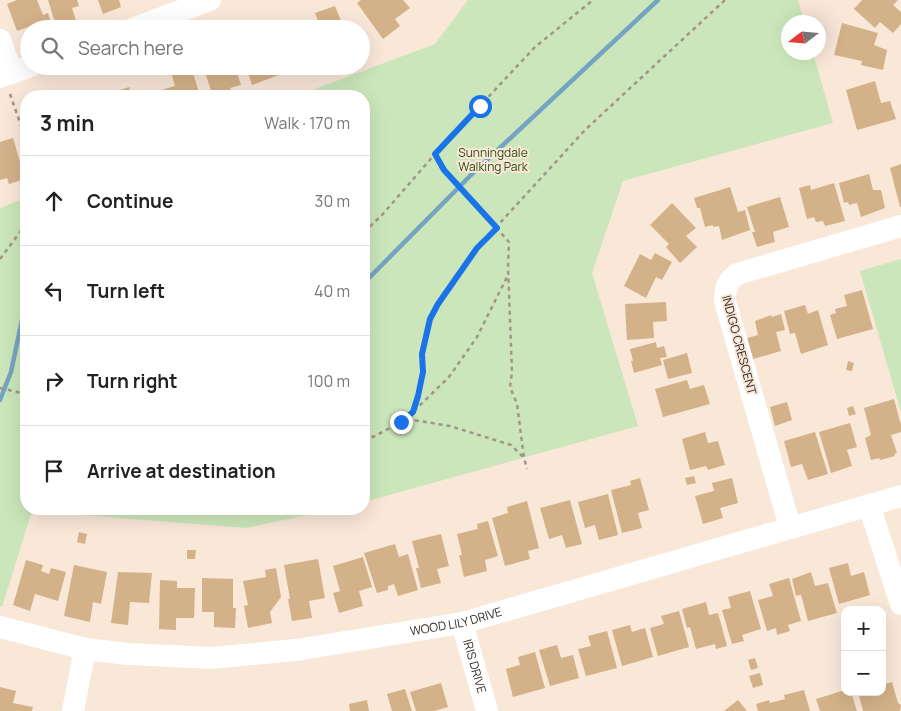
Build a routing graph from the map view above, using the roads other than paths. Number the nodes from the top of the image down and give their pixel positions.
1 (210, 0) edge
2 (156, 20) edge
3 (0, 40) edge
4 (14, 72) edge
5 (901, 226) edge
6 (901, 496) edge
7 (868, 505) junction
8 (790, 527) junction
9 (901, 604) edge
10 (462, 623) junction
11 (0, 628) edge
12 (85, 650) junction
13 (73, 711) edge
14 (487, 711) edge

1 - 2 street
3 - 4 street
5 - 8 street, INDIGO CRESCENT
6 - 7 street, WOOD LILY DRIVE
7 - 8 street, WOOD LILY DRIVE
7 - 9 street
8 - 10 street, WOOD LILY DRIVE
10 - 12 street, WOOD LILY DRIVE
10 - 14 street, IRIS DRIVE
11 - 12 street, WOOD LILY DRIVE
12 - 13 street

